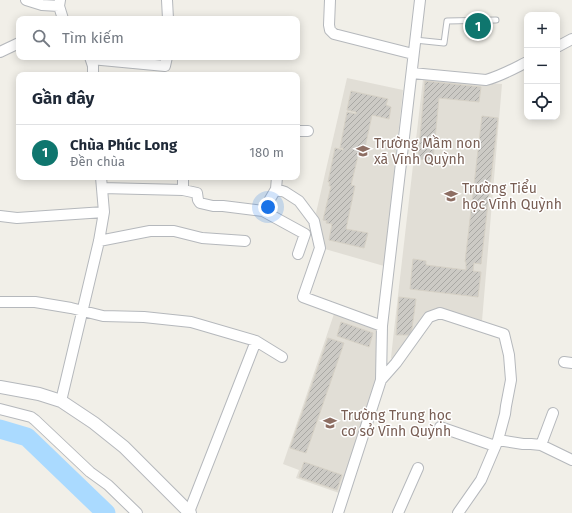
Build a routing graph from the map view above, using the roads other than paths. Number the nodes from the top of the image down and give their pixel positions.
1 (26, 0) edge
2 (167, 0) edge
3 (330, 0) edge
4 (420, 0) edge
5 (60, 3) edge
6 (63, 16) edge
7 (168, 16) edge
8 (496, 20) dead end
9 (572, 39) edge
10 (415, 40) junction
11 (16, 44) edge
12 (560, 45) edge
13 (0, 52) edge
14 (413, 54) junction
15 (91, 60) edge
16 (110, 60) edge
17 (166, 60) edge
18 (524, 64) edge
19 (93, 72) edge
20 (412, 73) junction
21 (300, 131) edge
22 (308, 131) dead end
23 (101, 180) edge
24 (183, 180) edge
25 (277, 180) edge
26 (102, 188) junction
27 (276, 189) junction
28 (183, 190) junction
29 (263, 211) junction
30 (104, 212) junction
31 (0, 216) edge
32 (99, 241) junction
33 (245, 241) dead end
34 (298, 254) dead end
35 (0, 302) edge
36 (83, 312) junction
37 (382, 326) junction
38 (256, 341) junction
39 (282, 357) dead end
40 (381, 380) junction
41 (0, 387) edge
42 (61, 401) junction
43 (0, 409) edge
44 (553, 413) dead end
45 (440, 427) dead end
46 (497, 443) junction
47 (541, 445) junction
48 (572, 460) edge
49 (418, 468) dead end
50 (137, 513) edge
51 (190, 513) edge
52 (338, 513) edge
53 (398, 513) edge
54 (458, 513) edge

1 - 5 street
2 - 7 street
3 - 14 street
4 - 10 street
5 - 6 street
8 - 10 lane
9 - 12 street
10 - 14 street
11 - 13 street
14 - 20 street
15 - 19 street
16 - 17 street
18 - 20 street
20 - 37 street
21 - 22 street
23 - 26 street
24 - 28 street
25 - 27 street
26 - 28 street
26 - 30 street
27 - 29 street
27 - 37 street
28 - 29 street
29 - 34 street
30 - 31 street
30 - 32 street
32 - 33 street
32 - 36 street
35 - 36 street
36 - 38 street
36 - 42 street
37 - 40 street
38 - 39 street
38 - 51 street
40 - 46 street
40 - 52 street
41 - 42 street
42 - 51 street
43 - 50 street
44 - 47 street
45 - 46 street
46 - 47 street
46 - 54 street
47 - 48 street
49 - 53 street

